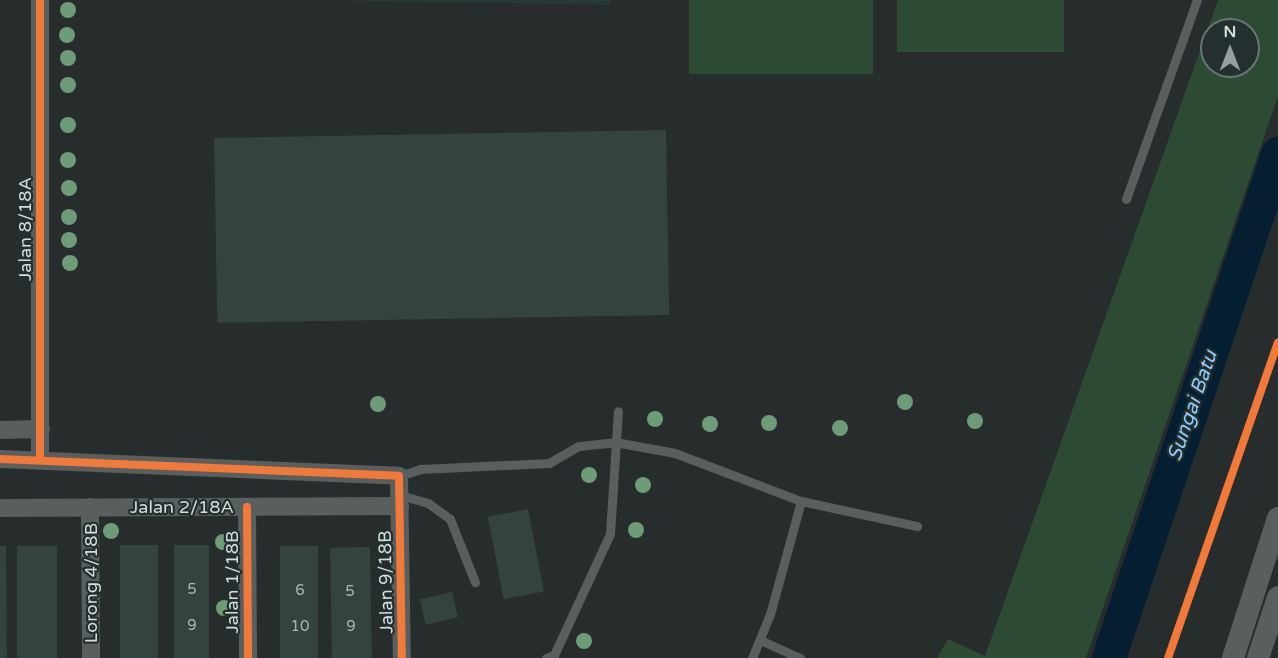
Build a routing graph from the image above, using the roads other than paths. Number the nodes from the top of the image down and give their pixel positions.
1 (40, 0) edge
2 (1197, 0) edge
3 (1126, 199) dead end
4 (618, 411) dead end
5 (40, 429) junction
6 (0, 430) edge
7 (615, 442) junction
8 (40, 458) junction
9 (0, 459) edge
10 (399, 476) junction
11 (400, 501) junction
12 (801, 501) junction
13 (0, 507) edge
14 (90, 507) junction
15 (247, 507) junction
16 (1278, 518) edge
17 (917, 526) dead end
18 (475, 582) dead end
19 (1278, 597) edge
20 (760, 640) junction
21 (91, 658) edge
22 (248, 658) edge
23 (402, 658) edge
24 (546, 658) edge
25 (752, 658) edge
26 (800, 658) edge
27 (1233, 658) edge
28 (1258, 658) edge

1 - 5 street, Jalan 8/18A
2 - 3 lane
4 - 7 lane
5 - 6 street
5 - 8 street, Jalan 8/18A
7 - 10 lane
7 - 12 lane
7 - 24 lane
8 - 9 street
8 - 10 street
10 - 11 street, Jalan 9/18B
11 - 15 street, Jalan 2/18A
11 - 18 lane
11 - 23 street, Jalan 9/18B
12 - 17 lane
12 - 20 lane
13 - 14 street, Jalan 2/18A
14 - 15 street, Jalan 2/18A
14 - 21 street, Lorong 4/18B
15 - 22 street, Jalan 1/18B
16 - 27 street
19 - 28 street
20 - 25 lane
20 - 26 lane

